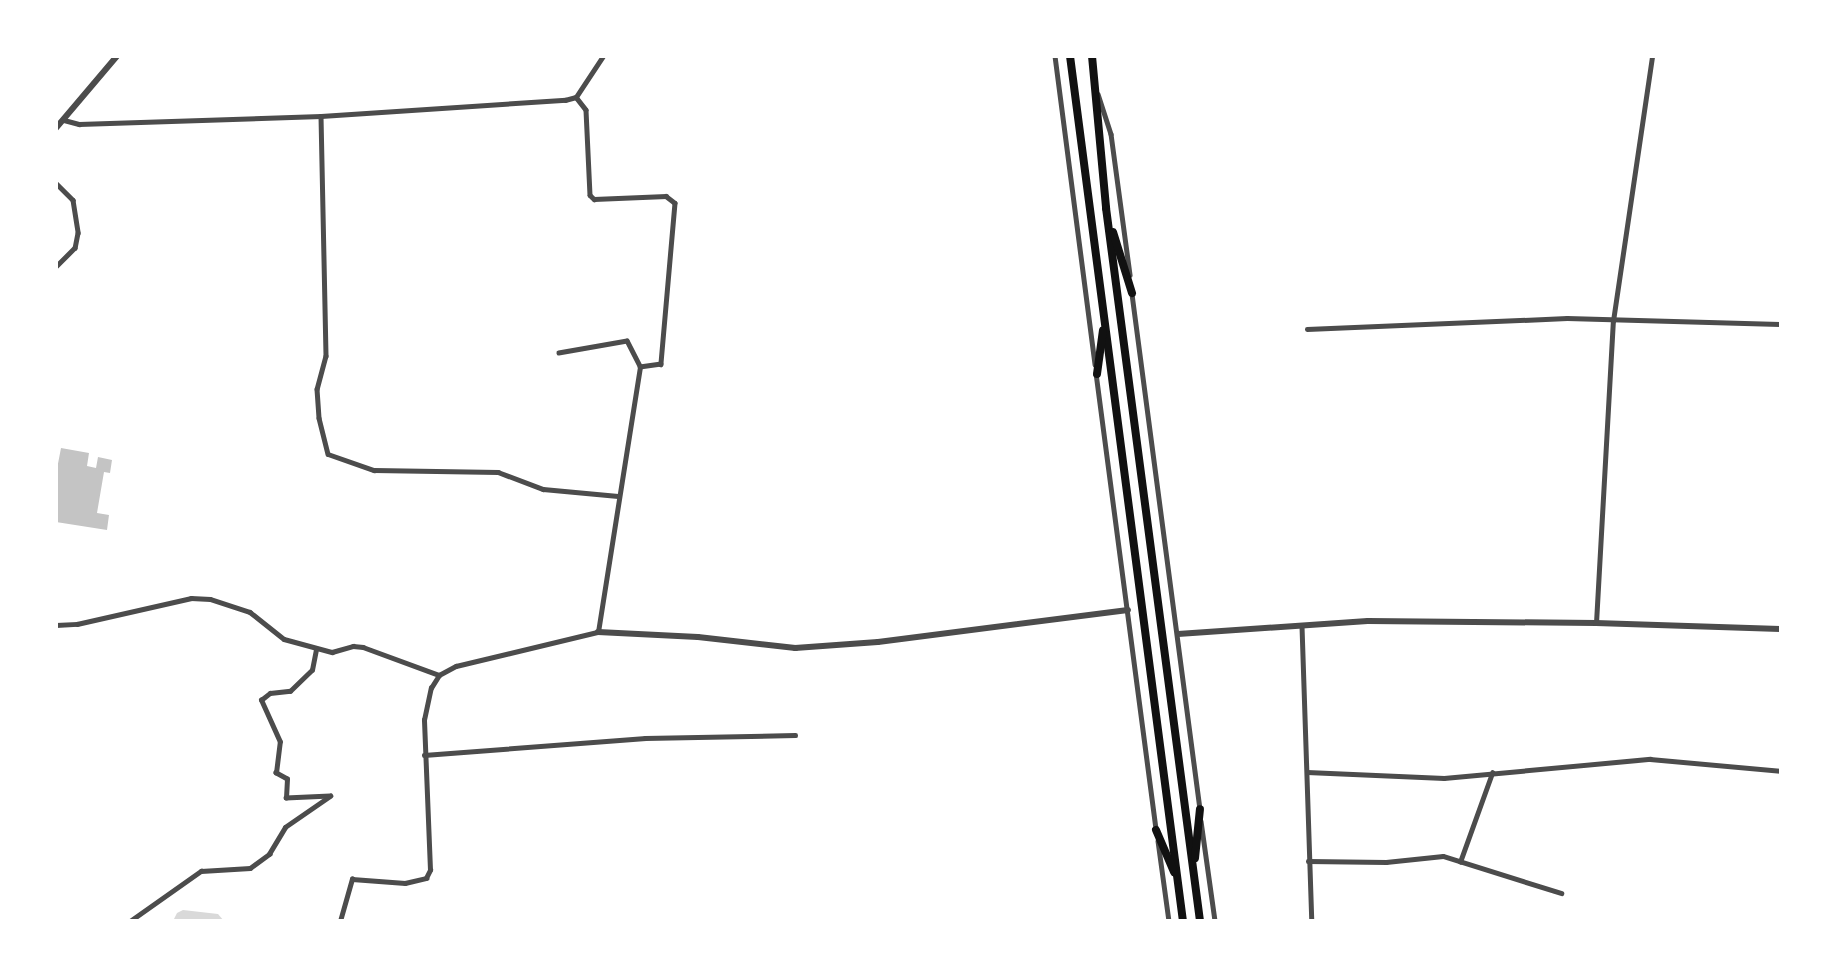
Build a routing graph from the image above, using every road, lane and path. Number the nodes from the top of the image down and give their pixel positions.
1 (117, 56) edge
2 (603, 56) edge
3 (1055, 56) edge
4 (1070, 56) edge
5 (1092, 56) edge
6 (1652, 56) edge
7 (1096, 85) junction
8 (576, 97) junction
9 (321, 116) junction
10 (64, 120) junction
11 (56, 128) edge
12 (56, 183) edge
13 (1106, 208) junction
14 (56, 267) edge
15 (1132, 293) junction
16 (1104, 320) junction
17 (1613, 321) junction
18 (1781, 324) edge
19 (1307, 329) dead end
20 (559, 353) dead end
21 (640, 367) junction
22 (1097, 374) junction
23 (618, 496) junction
24 (1128, 610) junction
25 (1596, 623) junction
26 (56, 625) edge
27 (1302, 626) junction
28 (1781, 629) edge
29 (598, 632) junction
30 (1178, 634) junction
31 (316, 649) junction
32 (439, 675) junction
33 (795, 735) dead end
34 (424, 755) junction
35 (1781, 771) edge
36 (1307, 772) junction
37 (1492, 773) junction
38 (1200, 809) junction
39 (1156, 830) junction
40 (1308, 861) junction
41 (1461, 862) junction
42 (1194, 875) junction
43 (1178, 882) junction
44 (1560, 893) dead end
45 (130, 921) edge
46 (340, 921) edge
47 (1168, 921) edge
48 (1183, 921) edge
49 (1200, 921) edge
50 (1214, 921) edge
51 (1311, 921) edge

1 - 10 street
2 - 8 street
3 - 22 street
4 - 16 main road
5 - 7 main road
6 - 17 street
7 - 13 main road
7 - 15 street
8 - 9 street
8 - 21 street
9 - 10 street
9 - 23 street
10 - 11 street
12 - 14 street
13 - 15 main road
13 - 42 main road
15 - 30 street
16 - 22 main road
16 - 43 main road
17 - 18 street
17 - 19 street
17 - 25 street
20 - 21 street
21 - 23 street
22 - 24 street
23 - 29 street
24 - 29 street
24 - 39 street
25 - 27 street
25 - 28 street
26 - 31 street
27 - 30 street
27 - 36 street
29 - 32 street
30 - 38 street
31 - 32 street
31 - 45 street
32 - 34 street
33 - 34 street
34 - 46 street
35 - 37 street
36 - 37 street
36 - 40 street
37 - 41 street
38 - 42 main road
38 - 50 street
39 - 43 main road
39 - 47 street
40 - 41 street
40 - 51 street
41 - 44 street
42 - 49 main road
43 - 48 main road

